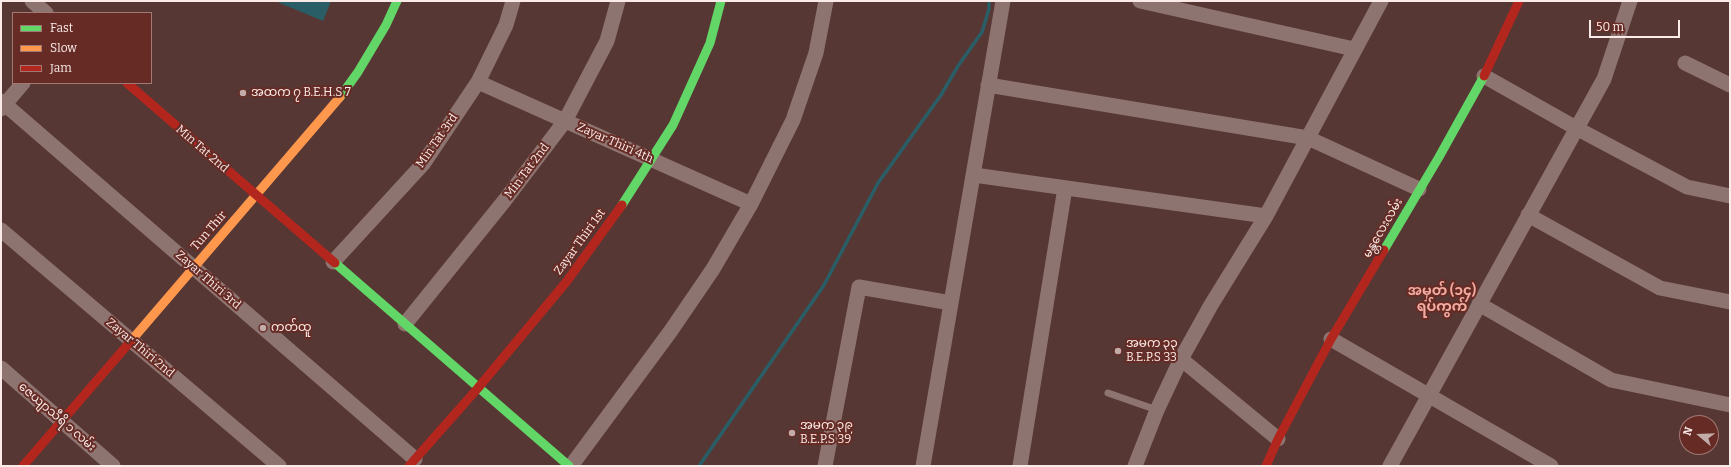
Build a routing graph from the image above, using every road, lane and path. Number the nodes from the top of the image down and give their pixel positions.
1 (32, 1) edge
2 (397, 1) edge
3 (514, 1) edge
4 (618, 1) edge
5 (721, 1) edge
6 (826, 1) edge
7 (1003, 1) edge
8 (1140, 1) edge
9 (1381, 1) edge
10 (1519, 1) edge
11 (1630, 1) edge
12 (1206, 8) edge
13 (45, 12) edge
14 (1354, 49) junction
15 (1685, 63) dead end
16 (1484, 76) junction
17 (478, 82) junction
18 (22, 84) edge
19 (128, 84) edge
20 (988, 85) junction
21 (1730, 85) edge
22 (2, 105) edge
23 (566, 121) junction
24 (1576, 128) junction
25 (1308, 138) junction
26 (651, 159) junction
27 (974, 175) junction
28 (1065, 188) junction
29 (1419, 189) junction
30 (256, 195) junction
31 (1730, 196) edge
32 (751, 204) junction
33 (1528, 215) junction
34 (1266, 216) junction
35 (1, 230) edge
36 (333, 262) junction
37 (193, 268) junction
38 (1730, 302) edge
39 (951, 303) junction
40 (1479, 304) junction
41 (405, 324) junction
42 (1331, 339) junction
43 (130, 340) junction
44 (1181, 359) junction
45 (1, 368) edge
46 (478, 388) junction
47 (1108, 393) dead end
48 (1429, 394) junction
49 (1730, 405) edge
50 (1157, 410) junction
51 (61, 421) junction
52 (1278, 439) junction
53 (412, 462) edge
54 (23, 466) edge
55 (113, 466) edge
56 (279, 466) edge
57 (570, 466) edge
58 (825, 466) edge
59 (923, 466) edge
60 (1020, 466) edge
61 (1135, 466) edge
62 (1266, 466) edge
63 (1390, 466) edge
64 (1551, 466) edge

1 - 13 street
2 - 30 street, Tun Thir
3 - 17 street, Min Tat 3rd
4 - 23 street, Min Tat 2nd
5 - 26 street, Zayar Thiri 1st
6 - 32 street
7 - 20 street
8 - 12 street
9 - 14 street
10 - 16 street, မန္တလေးလမ်း
11 - 24 street
12 - 14 street
14 - 25 street
15 - 21 street
16 - 24 street
16 - 29 street, မန္တလေးလမ်း
17 - 23 street, Zayar Thiri 4th
17 - 36 street, Min Tat 3rd
18 - 22 street
19 - 30 street, Min Tat 2nd
20 - 25 street
20 - 27 street
22 - 37 street, Zayar Thiri 3rd
23 - 26 street, Zayar Thiri 4th
23 - 41 street, Min Tat 2nd
24 - 31 street
24 - 33 street
25 - 29 street
25 - 34 street
26 - 32 street, Zayar Thiri 4th
26 - 46 street, Zayar Thiri 1st
27 - 28 street
27 - 39 street
28 - 34 street
28 - 60 street
29 - 42 street, မန္တလေးလမ်း
30 - 36 street, Min Tat 2nd
30 - 37 street, Tun Thir
32 - 57 street
33 - 38 street
33 - 40 street
34 - 44 street
35 - 43 street, Zayar Thiri 2nd
36 - 41 street, Min Tat 2nd
37 - 43 street, Tun Thir
37 - 53 street, Zayar Thiri 3rd
39 - 58 street
39 - 59 street
40 - 48 street
40 - 49 street
41 - 46 street, Min Tat 2nd
42 - 48 street
42 - 52 street, မန္တလေးလမ်း
43 - 51 street, Tun Thir
43 - 56 street, Zayar Thiri 2nd
44 - 50 street
44 - 52 street
45 - 51 street, ဇေယျာသီရိ ၁ လမ်း
46 - 53 street, Zayar Thiri 1st
46 - 57 street, Min Tat 2nd
47 - 50 lane
48 - 63 street
48 - 64 street
50 - 61 street
51 - 54 street, Tun Thir
51 - 55 street, ဇေယျာသီရိ ၁ လမ်း
52 - 62 street, မန္တလေးလမ်း

